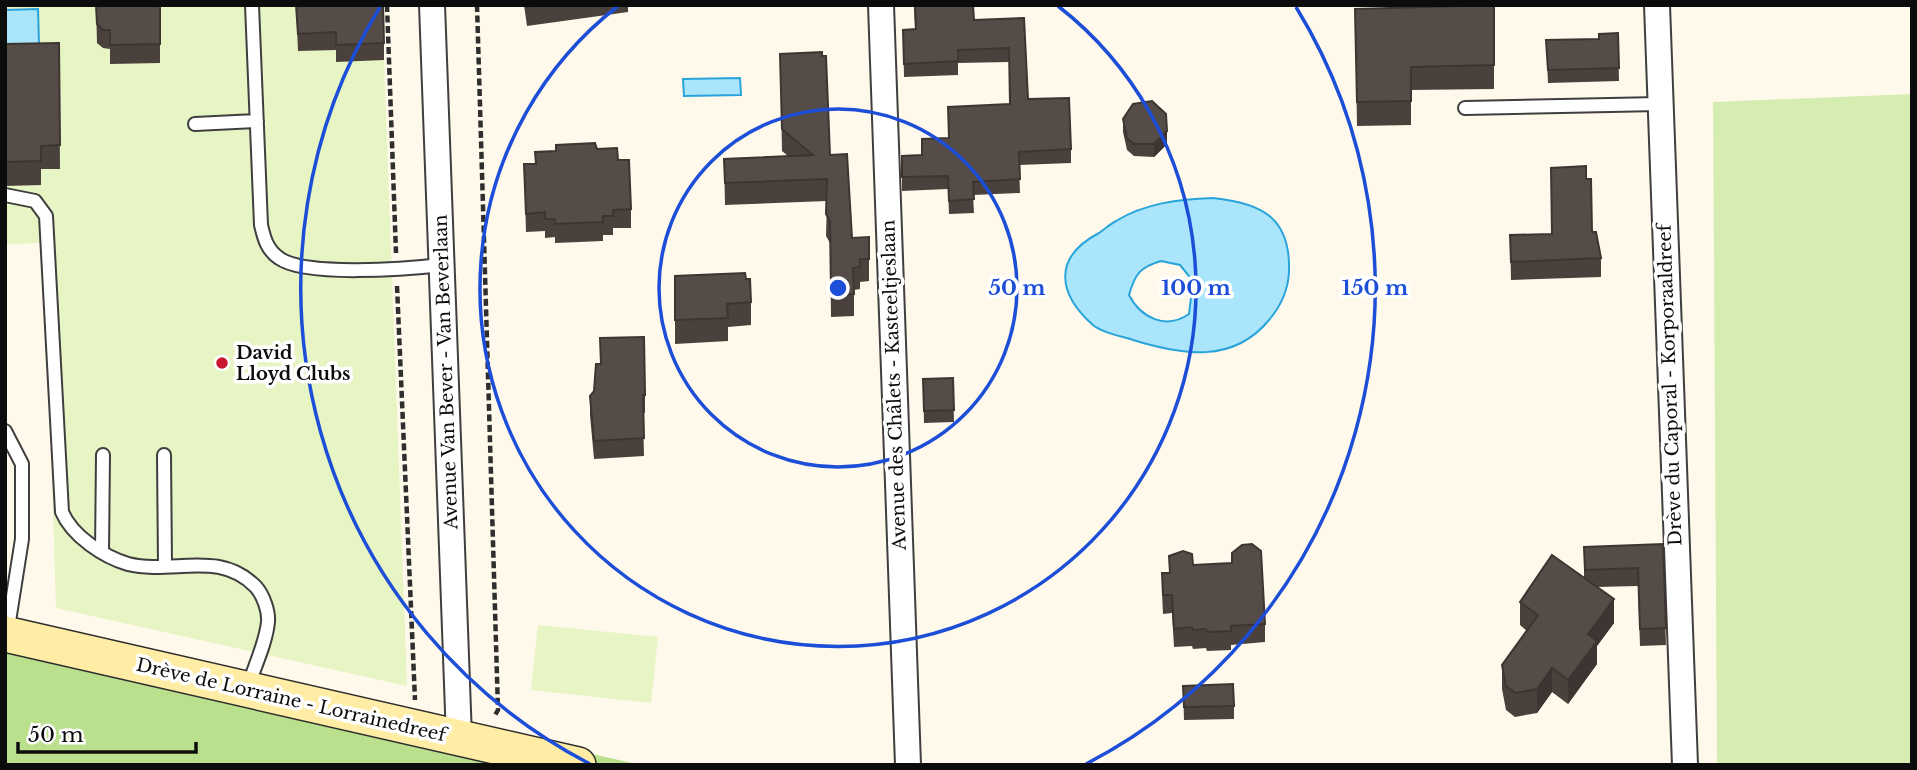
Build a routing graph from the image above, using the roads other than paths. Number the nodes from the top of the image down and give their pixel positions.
1 (252, 5) edge
2 (432, 5) edge
3 (881, 5) edge
4 (1657, 5) edge
5 (1659, 104) junction
6 (1465, 107) dead end
7 (257, 121) junction
8 (195, 124) dead end
9 (5, 195) edge
10 (441, 265) junction
11 (5, 431) edge
12 (103, 455) dead end
13 (164, 455) dead end
14 (102, 552) junction
15 (165, 565) junction
16 (6, 634) edge
17 (247, 690) junction
18 (459, 738) junction
19 (578, 765) edge
20 (908, 765) edge
21 (1685, 765) edge

1 - 7 lane
2 - 10 street, Avenue Van Bever - Van Beverlaan
3 - 20 street, Avenue des Châlets - Kasteeltjeslaan
4 - 5 street, Drève du Caporal - Korporaaldreef
5 - 6 lane
5 - 21 street, Drève du Caporal - Korporaaldreef
7 - 8 lane
7 - 10 lane
9 - 14 lane
10 - 18 street, Avenue Van Bever - Van Beverlaan
11 - 16 lane
12 - 14 lane
13 - 15 lane
14 - 15 lane
15 - 17 lane
16 - 17 main road, Drève de Lorraine - Lorrainedreef
17 - 18 main road, Drève de Lorraine - Lorrainedreef
18 - 19 main road, Drève de Lorraine - Lorrainedreef

